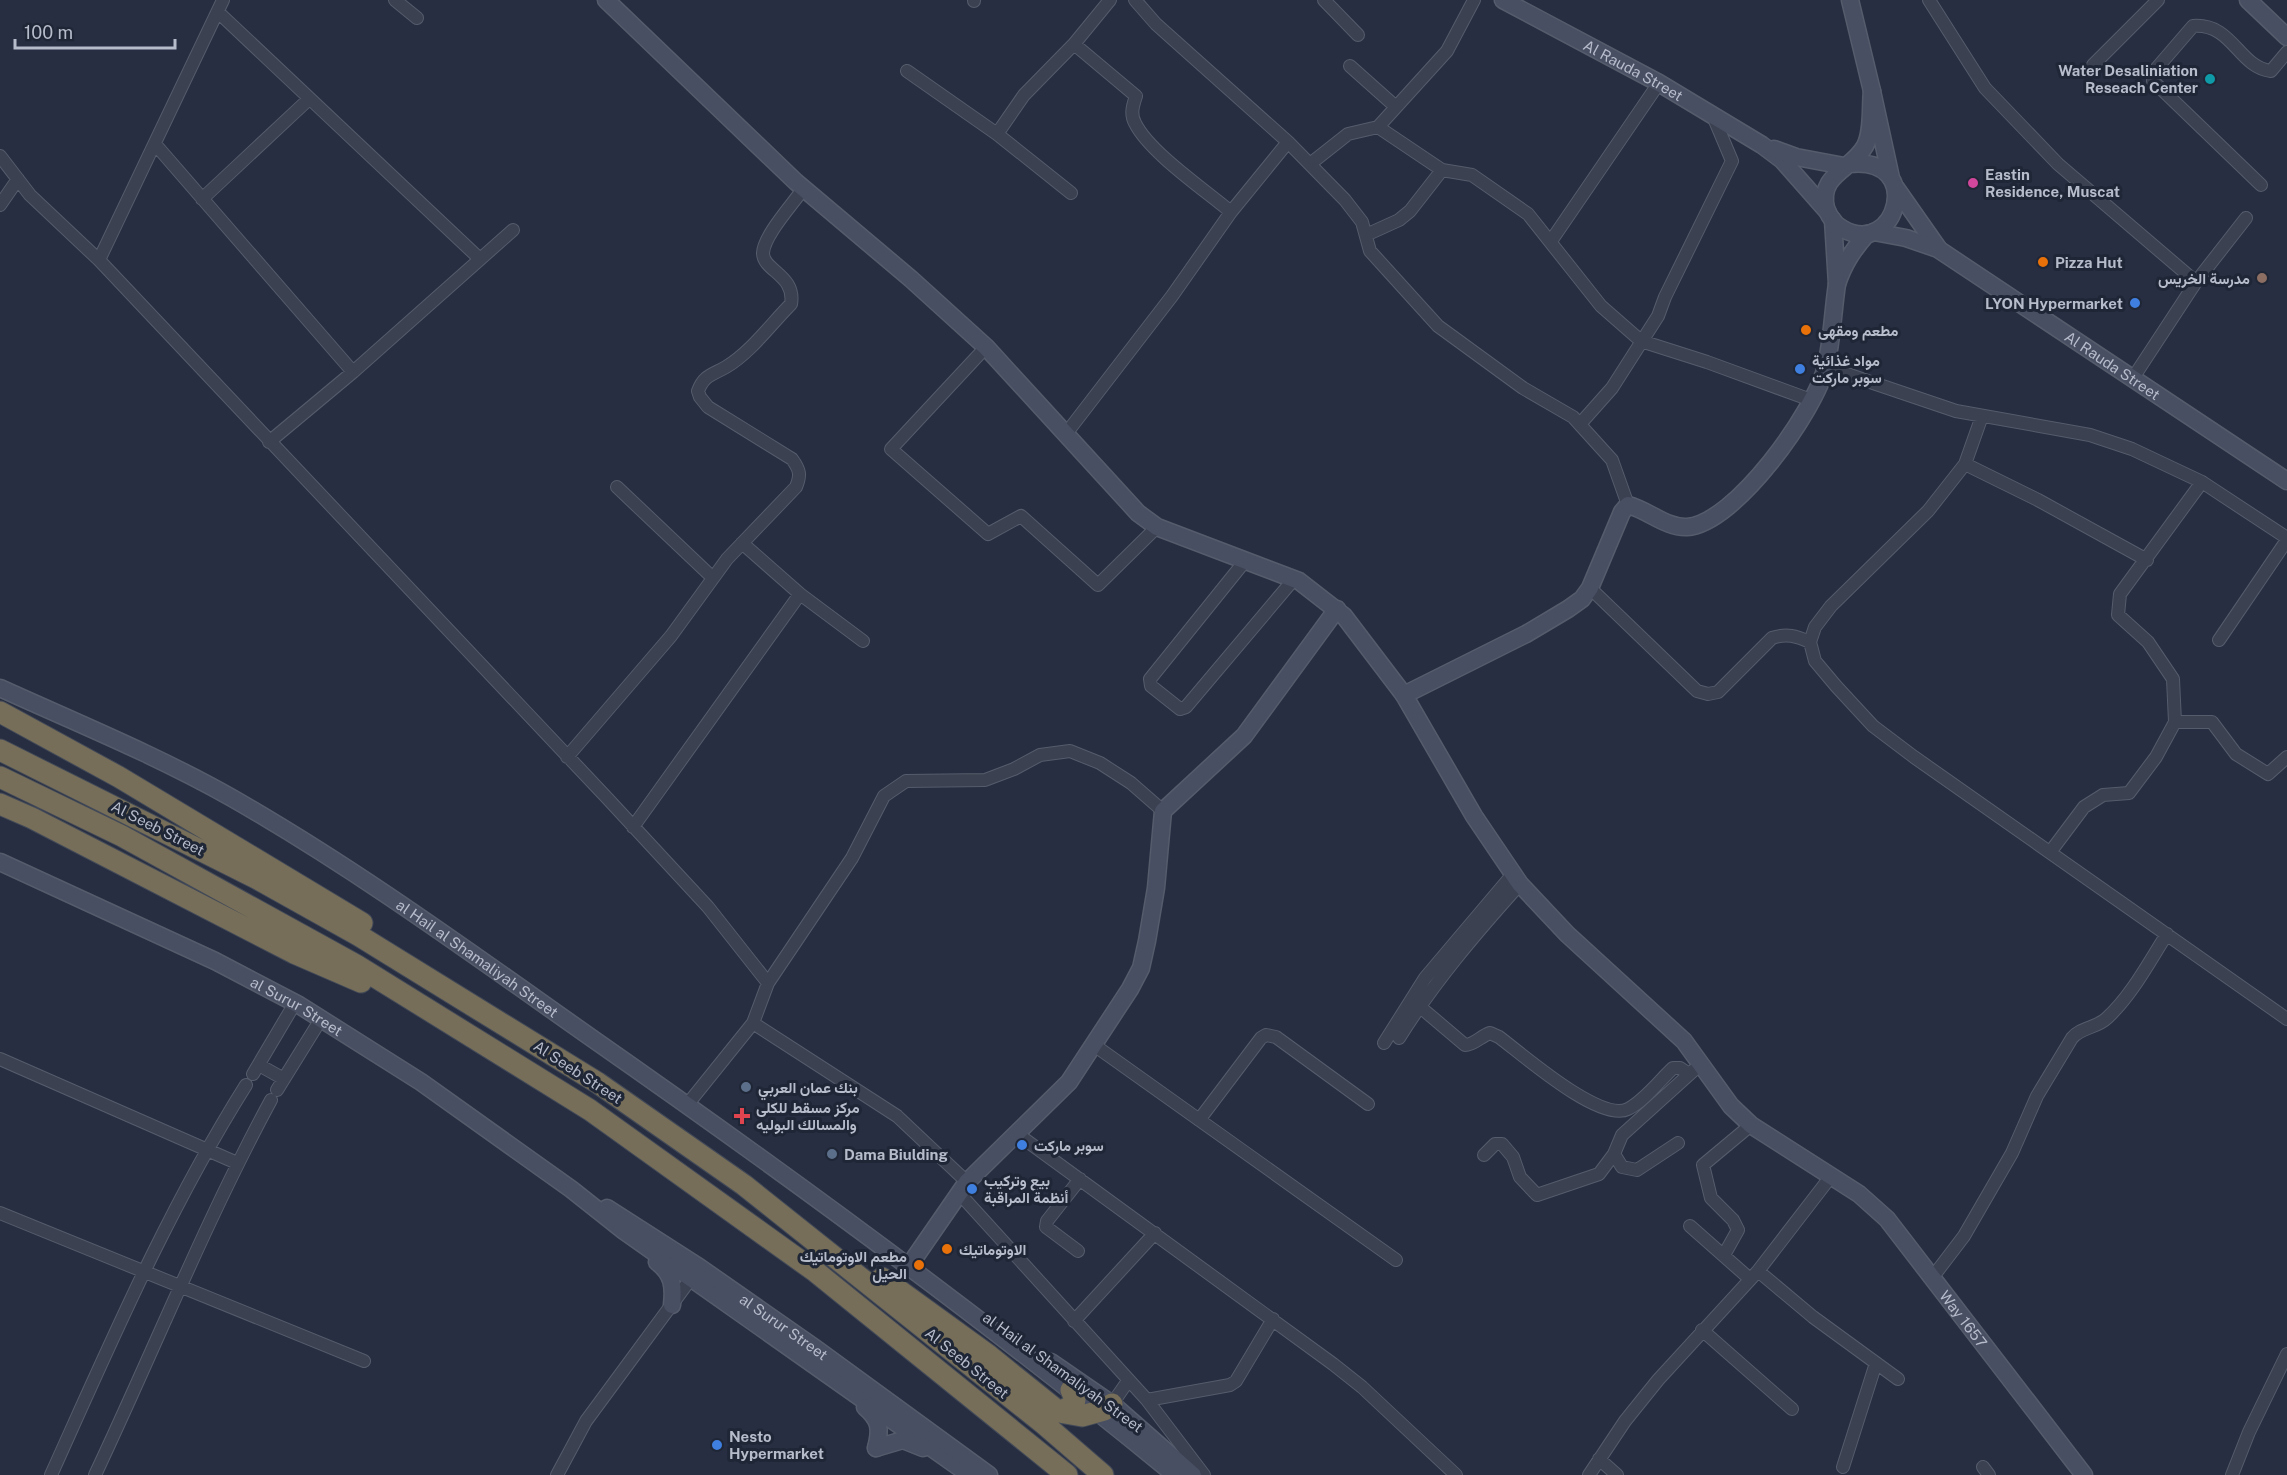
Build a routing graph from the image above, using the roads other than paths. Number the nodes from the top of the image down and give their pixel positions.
1 (223, 0) edge
2 (395, 0) edge
3 (606, 0) edge
4 (1110, 0) edge
5 (1136, 0) edge
6 (1324, 0) edge
7 (1474, 0) edge
8 (1503, 0) edge
9 (1850, 0) edge
10 (1929, 0) edge
11 (2158, 0) edge
12 (2248, 0) edge
13 (218, 12) junction
14 (417, 18) dead end
15 (1358, 35) dead end
16 (2287, 37) edge
17 (1074, 44) junction
18 (2287, 52) edge
19 (2093, 65) dead end
20 (1350, 66) dead end
21 (907, 71) dead end
22 (1659, 83) junction
23 (1872, 91) junction
24 (309, 99) junction
25 (1396, 107) junction
26 (1713, 116) junction
27 (1378, 126) junction
28 (997, 134) junction
29 (1288, 142) junction
30 (155, 144) junction
31 (1762, 145) junction
32 (0, 156) edge
33 (1310, 164) junction
34 (1847, 165) junction
35 (1443, 170) junction
36 (18, 180) junction
37 (1893, 183) junction
38 (2261, 185) dead end
39 (803, 189) junction
40 (1071, 193) dead end
41 (202, 199) junction
42 (0, 205) edge
43 (1231, 212) junction
44 (1830, 216) junction
45 (2246, 218) dead end
46 (513, 230) dead end
47 (1871, 233) junction
48 (1366, 235) junction
49 (1551, 241) junction
50 (1938, 249) junction
51 (99, 260) junction
52 (480, 260) junction
53 (2196, 282) junction
54 (1837, 284) junction
55 (1641, 342) junction
56 (986, 347) junction
57 (1826, 367) junction
58 (353, 372) junction
59 (2133, 378) junction
60 (1811, 400) junction
61 (1982, 416) junction
62 (1580, 424) junction
63 (1065, 435) junction
64 (269, 442) junction
65 (1965, 464) junction
66 (2287, 481) edge
67 (2202, 482) junction
68 (617, 487) dead end
69 (1628, 505) junction
70 (1157, 527) junction
71 (2287, 539) edge
72 (742, 543) junction
73 (2147, 560) junction
74 (1245, 561) junction
75 (713, 578) junction
76 (1294, 579) junction
77 (1590, 588) junction
78 (800, 594) junction
79 (1337, 609) junction
80 (2219, 640) dead end
81 (863, 641) dead end
82 (1810, 642) junction
83 (0, 688) edge
84 (1404, 695) junction
85 (0, 712) edge
86 (2175, 722) junction
87 (0, 750) edge
88 (567, 757) junction
89 (2287, 757) edge
90 (0, 777) edge
91 (0, 804) edge
92 (1163, 811) junction
93 (633, 827) junction
94 (2051, 851) junction
95 (0, 862) edge
96 (1516, 879) junction
97 (2167, 934) junction
98 (768, 983) junction
99 (295, 1003) junction
100 (1419, 1006) junction
101 (441, 1018) junction
102 (321, 1019) junction
103 (2287, 1019) edge
104 (753, 1023) junction
105 (1399, 1038) dead end
106 (1384, 1042) dead end
107 (1094, 1045) junction
108 (0, 1059) edge
109 (1695, 1069) junction
110 (253, 1075) junction
111 (598, 1083) junction
112 (277, 1089) junction
113 (1368, 1104) dead end
114 (687, 1105) junction
115 (1199, 1120) junction
116 (1751, 1125) junction
117 (1016, 1133) junction
118 (1678, 1143) dead end
119 (206, 1149) junction
120 (1614, 1154) junction
121 (1484, 1155) dead end
122 (237, 1163) junction
123 (1832, 1175) junction
124 (1080, 1179) junction
125 (744, 1185) junction
126 (963, 1187) junction
127 (571, 1189) junction
128 (0, 1213) edge
129 (1690, 1226) dead end
130 (624, 1232) junction
131 (1155, 1233) junction
132 (1078, 1251) dead end
133 (1724, 1255) junction
134 (1396, 1260) dead end
135 (909, 1266) junction
136 (143, 1271) junction
137 (695, 1273) junction
138 (1754, 1275) junction
139 (926, 1278) junction
140 (1932, 1278) junction
141 (179, 1286) junction
142 (672, 1305) junction
143 (1273, 1319) junction
144 (1074, 1321) junction
145 (757, 1324) junction
146 (1702, 1330) junction
147 (2287, 1354) edge
148 (364, 1361) dead end
149 (1876, 1363) junction
150 (1898, 1379) dead end
151 (1128, 1381) junction
152 (1071, 1390) junction
153 (1147, 1400) junction
154 (1105, 1408) junction
155 (1792, 1408) dead end
156 (1059, 1412) junction
157 (943, 1455) junction
158 (1599, 1459) junction
159 (1843, 1467) dead end
160 (1185, 1473) edge
161 (51, 1475) edge
162 (95, 1475) edge
163 (557, 1475) edge
164 (970, 1475) edge
165 (989, 1475) edge
166 (1067, 1475) edge
167 (1103, 1475) edge
168 (1204, 1475) edge
169 (1456, 1475) edge
170 (1589, 1475) edge
171 (1617, 1475) edge
172 (2084, 1475) edge
173 (2232, 1475) edge

1 - 13 street
2 - 14 street
3 - 39 street, Way 1657
4 - 17 street
5 - 29 street
6 - 15 street
7 - 25 street
8 - 22 street, Al Rauda Street
9 - 23 street
10 - 53 street
11 - 19 street
12 - 16 street
13 - 24 street
13 - 30 street
17 - 28 street
17 - 43 street
18 - 38 street
20 - 25 street
21 - 28 street
22 - 26 street, Al Rauda Street
22 - 49 street
23 - 34 street
23 - 37 street
24 - 41 street
24 - 52 street
25 - 27 street
26 - 31 street, Al Rauda Street
26 - 55 street
27 - 33 street
27 - 35 street
28 - 40 street
29 - 33 street
29 - 43 street
30 - 41 street
30 - 51 street
31 - 34 street, Al Rauda Street
31 - 44 street, Al Rauda Street
32 - 36 street
33 - 48 street
34 - 37 street
34 - 44 street
35 - 48 street
35 - 49 street
36 - 42 street
36 - 51 street
37 - 47 street
37 - 50 street, Al Rauda Street
39 - 56 street, Way 1657
39 - 72 street
41 - 58 street
43 - 63 street
44 - 47 street
44 - 54 street
45 - 53 street
46 - 52 street
47 - 50 street, Al Rauda Street
47 - 54 street
48 - 62 street
49 - 55 street
50 - 59 street, Al Rauda Street
51 - 64 street
52 - 58 street
53 - 59 street
54 - 57 street
55 - 60 street
55 - 62 street
56 - 63 street, Way 1657
56 - 70 street
57 - 60 street
57 - 61 street
58 - 64 street
59 - 66 street, Al Rauda Street
60 - 69 street
61 - 65 street
61 - 67 street
62 - 69 street
63 - 70 street, Way 1657
64 - 88 street
65 - 73 street
65 - 82 street
67 - 71 street
67 - 73 street
68 - 75 street
69 - 77 street
70 - 74 street, Way 1657
71 - 80 street
72 - 75 street
72 - 78 street
73 - 86 street
74 - 76 street, Way 1657
74 - 76 street
75 - 88 street
76 - 79 street, Way 1657
77 - 82 street
77 - 84 street
78 - 81 street
78 - 93 street
79 - 84 street, Way 1657
79 - 92 street
82 - 94 street
83 - 114 street, al Hail al Shamaliyah Street
84 - 96 street, Way 1657
85 - 111 highway
86 - 89 street
86 - 94 street
87 - 111 highway, Al Seeb Street
88 - 93 street
90 - 101 highway, Al Seeb Street
91 - 101 highway
92 - 98 street
92 - 107 street
93 - 98 street
94 - 97 street
95 - 99 street, al Surur Street
96 - 100 street
96 - 106 street
96 - 109 street, Way 1657
97 - 103 street
97 - 140 street
98 - 104 street
99 - 102 street, al Surur Street
99 - 110 street
100 - 105 street
100 - 109 street
101 - 166 highway, Al Seeb Street
102 - 112 street
102 - 127 street, al Surur Street
104 - 114 street
104 - 126 street
107 - 115 street
107 - 117 street
108 - 119 street
109 - 116 street, Way 1657
109 - 120 street
110 - 112 street
110 - 119 street
111 - 125 highway, Al Seeb Street
112 - 122 street
113 - 115 street
114 - 135 street, al Hail al Shamaliyah Street
115 - 134 street
116 - 123 street, Way 1657
116 - 133 street
117 - 124 street
117 - 126 street
118 - 120 street
119 - 122 street
119 - 136 street
120 - 121 street
122 - 141 street
123 - 138 street
123 - 140 street, Way 1657
124 - 131 street
124 - 132 street
125 - 156 highway
125 - 167 highway, Al Seeb Street
126 - 135 street
126 - 144 street
127 - 130 street, al Surur Street
127 - 137 street, al Surur Street
128 - 136 street
129 - 133 street
130 - 137 street, al Surur Street
130 - 142 street
131 - 143 street
131 - 144 street
133 - 138 street
135 - 139 street, al Hail al Shamaliyah Street
136 - 141 street
136 - 161 street
137 - 142 street
137 - 145 street, al Surur Street
137 - 165 street, al Surur Street
138 - 146 street
138 - 149 street
139 - 152 street, al Hail al Shamaliyah Street
139 - 154 street, al Hail al Shamaliyah Street
140 - 172 street, Way 1657
141 - 148 street
141 - 162 street
142 - 163 street
143 - 153 street
143 - 169 street
144 - 151 street
145 - 157 street, al Surur Street
145 - 157 street
146 - 155 street
146 - 158 street
147 - 173 street
149 - 150 street
149 - 159 street
151 - 153 street
151 - 154 street
152 - 154 street, al Hail al Shamaliyah Street
152 - 156 highway
153 - 168 street
154 - 156 highway
154 - 160 street, al Hail al Shamaliyah Street
157 - 164 street, al Surur Street
158 - 170 street
158 - 171 street

